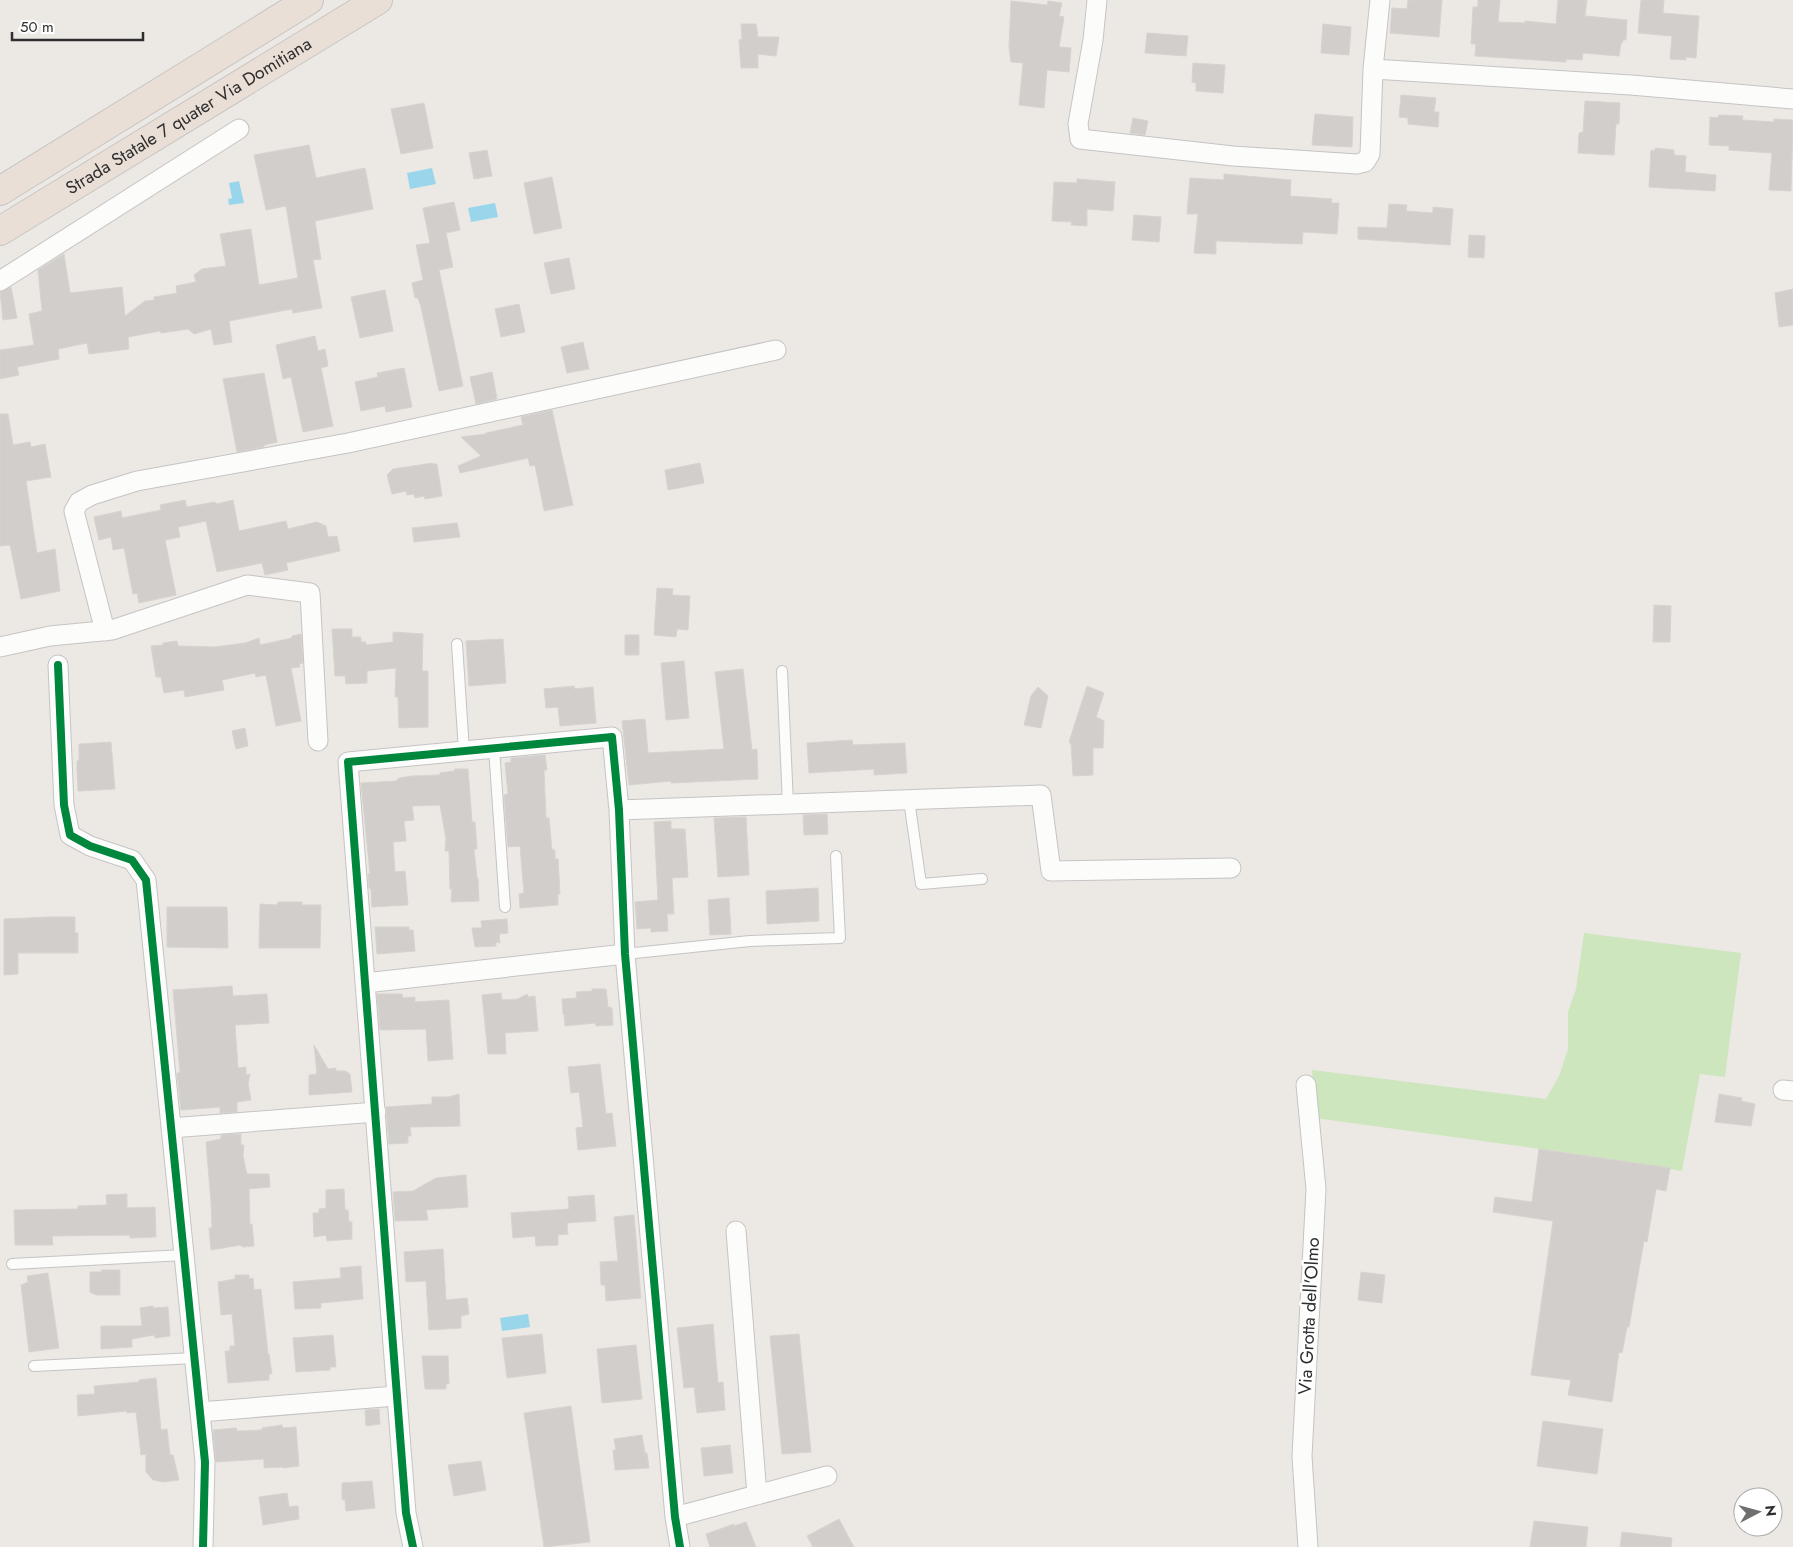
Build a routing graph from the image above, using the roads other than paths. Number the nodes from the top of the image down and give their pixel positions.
1 (309, 0) edge
2 (378, 0) edge
3 (1097, 0) edge
4 (1380, 0) edge
5 (1373, 69) junction
6 (1793, 99) edge
7 (240, 129) dead end
8 (0, 191) edge
9 (0, 231) edge
10 (0, 280) edge
11 (776, 350) dead end
12 (105, 631) junction
13 (457, 644) dead end
14 (0, 647) edge
15 (58, 665) dead end
16 (782, 671) dead end
17 (318, 741) dead end
18 (494, 748) junction
19 (464, 751) junction
20 (909, 800) junction
21 (788, 804) junction
22 (619, 810) junction
23 (836, 856) dead end
24 (1231, 868) dead end
25 (982, 879) dead end
26 (505, 907) dead end
27 (625, 954) junction
28 (365, 983) junction
29 (1306, 1085) dead end
30 (376, 1112) junction
31 (172, 1128) junction
32 (736, 1231) dead end
33 (184, 1255) junction
34 (12, 1264) dead end
35 (195, 1358) junction
36 (34, 1366) dead end
37 (396, 1396) junction
38 (200, 1412) junction
39 (827, 1476) dead end
40 (757, 1494) junction
41 (675, 1516) junction
42 (203, 1547) edge
43 (413, 1547) edge
44 (680, 1547) edge
45 (1308, 1547) edge

1 - 8 highway, Strada Statale 7 quater Via Domitiana
2 - 9 highway, Strada Statale 7 quater Via Domitiana
3 - 5 street
4 - 5 street
5 - 6 street
7 - 10 street
11 - 12 street
12 - 14 street
12 - 17 street
13 - 19 lane
15 - 31 street
16 - 21 lane
18 - 19 street
18 - 22 street
18 - 26 lane
19 - 28 street
20 - 21 street
20 - 24 street
20 - 25 lane
21 - 22 street
22 - 27 street
23 - 27 lane
27 - 28 street
27 - 41 street
28 - 30 street
29 - 45 street, Via Grotta dell'Olmo
30 - 31 street
30 - 37 street
31 - 33 street
32 - 40 street
33 - 34 lane
33 - 35 street
35 - 36 lane
35 - 38 street
37 - 38 street
37 - 43 street
38 - 42 street
39 - 40 street
40 - 41 street
41 - 44 street

